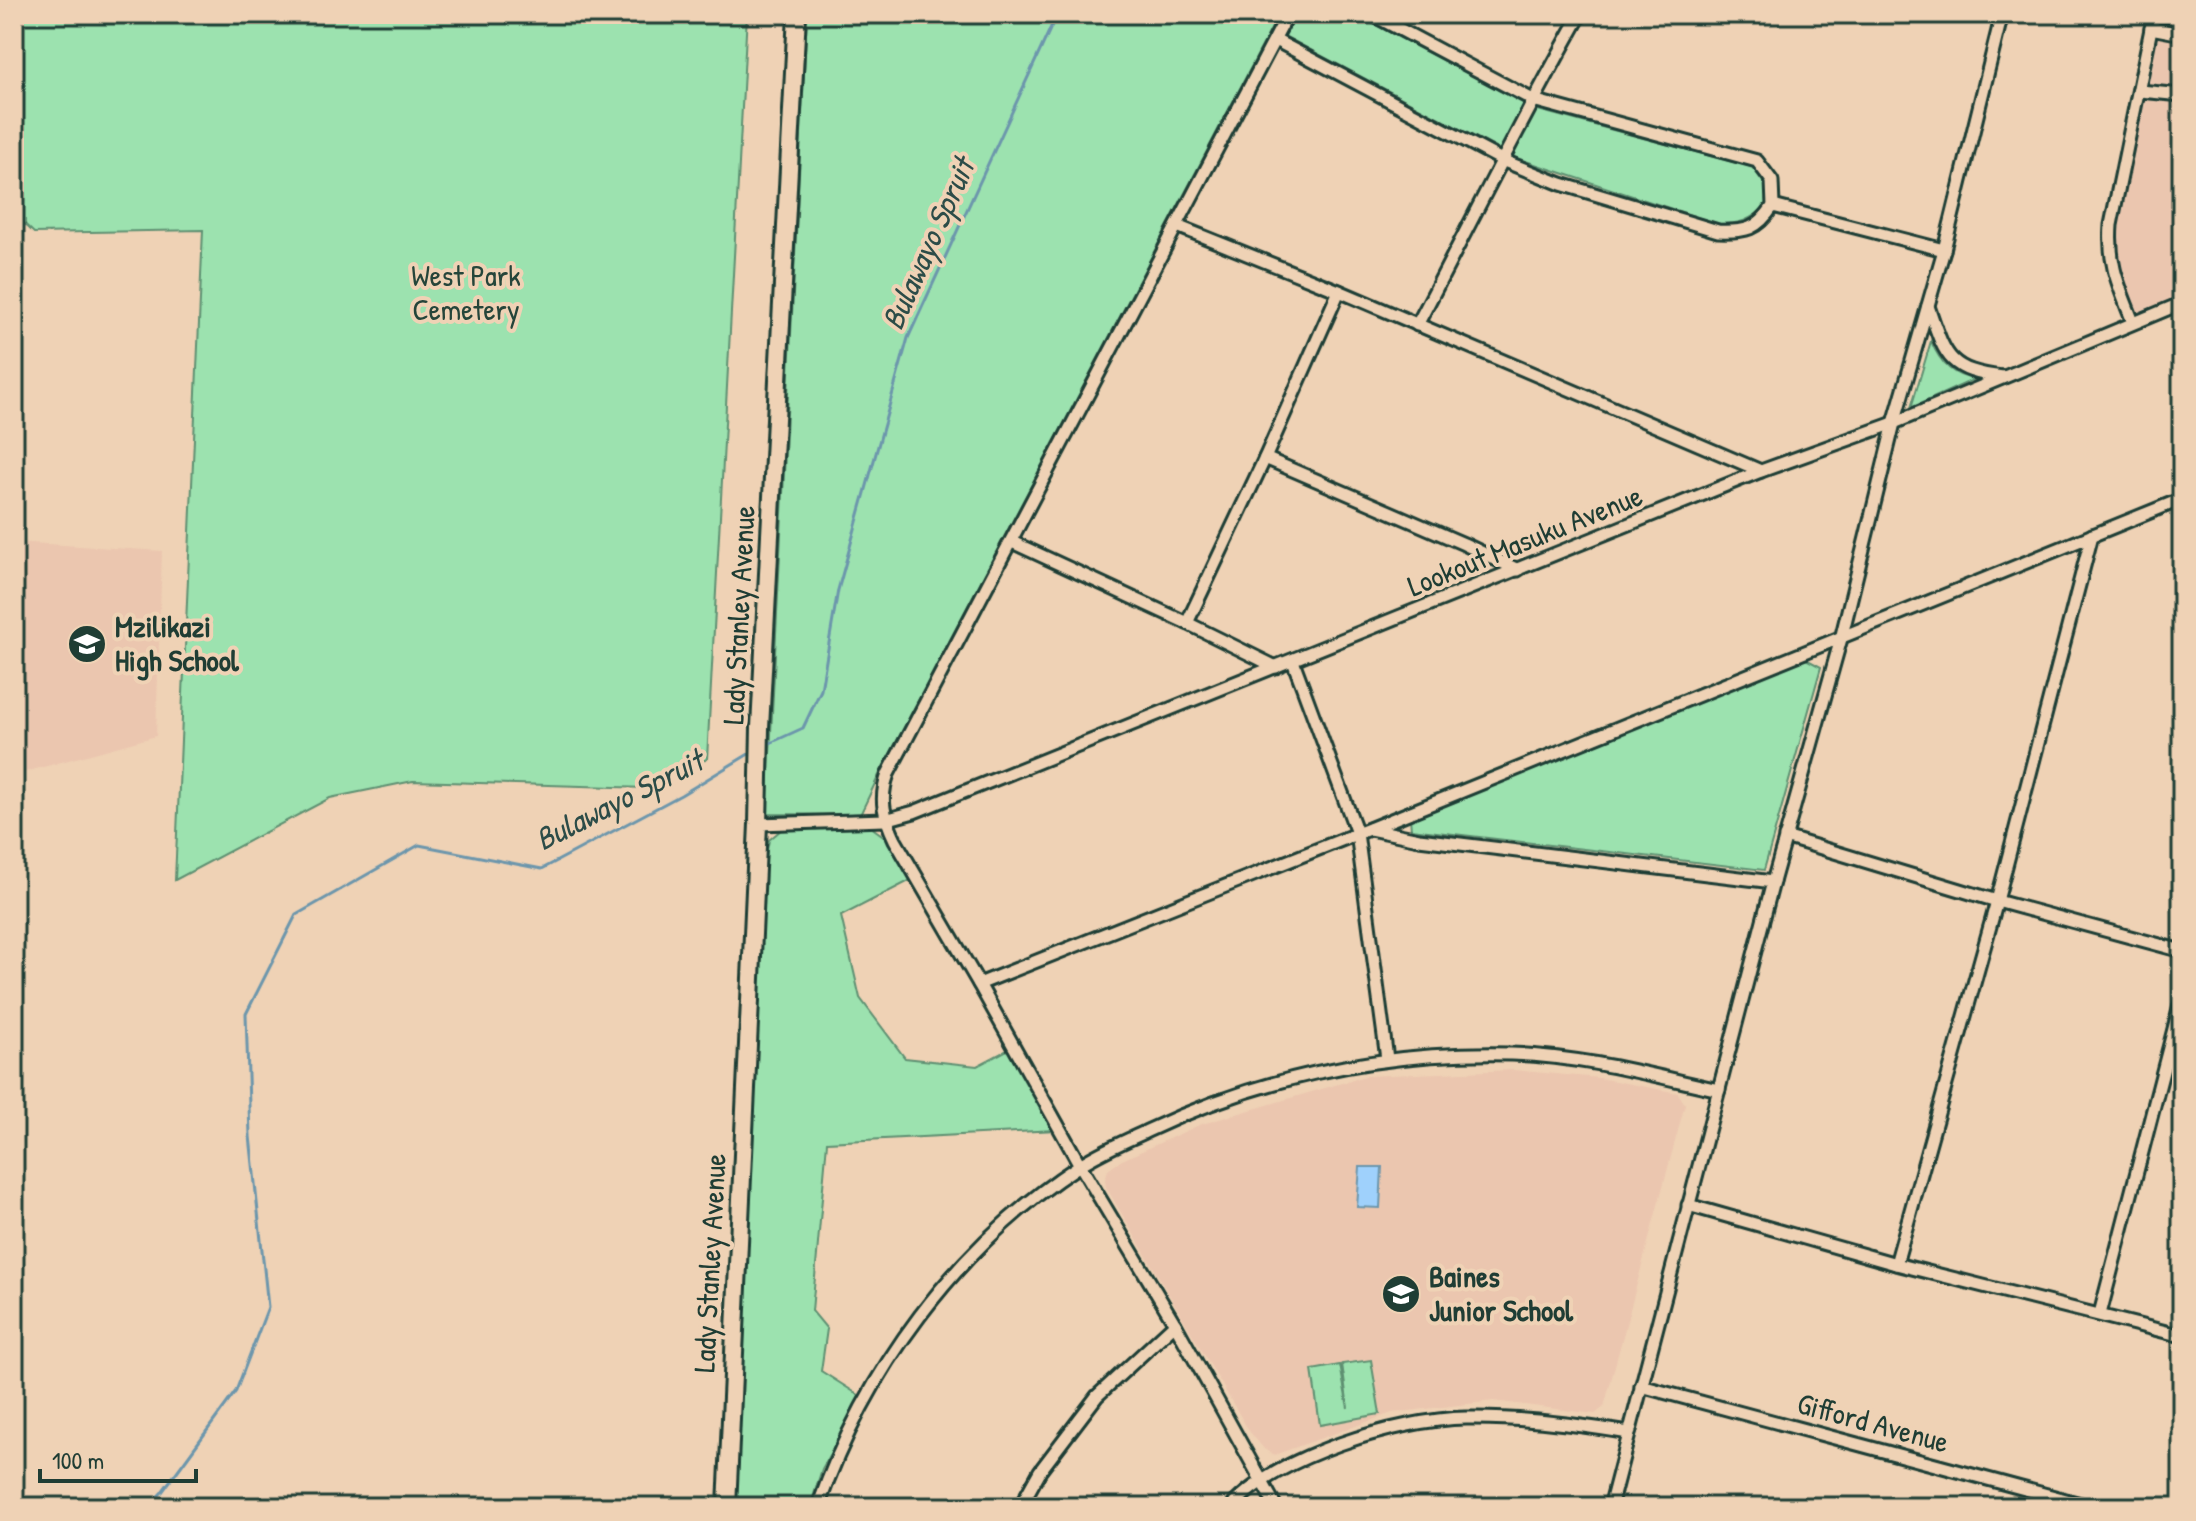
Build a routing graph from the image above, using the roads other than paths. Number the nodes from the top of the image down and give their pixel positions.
1 (797, 14) edge
2 (1288, 14) edge
3 (1371, 14) edge
4 (1581, 14) edge
5 (2002, 14) edge
6 (2154, 14) edge
7 (2151, 28) junction
8 (2182, 34) edge
9 (1275, 40) junction
10 (2140, 91) junction
11 (2182, 95) edge
12 (1533, 100) junction
13 (1504, 161) junction
14 (1773, 206) junction
15 (1177, 226) junction
16 (1944, 250) junction
17 (1339, 291) junction
18 (2182, 303) edge
19 (1928, 306) junction
20 (2133, 322) junction
21 (1417, 325) junction
22 (2003, 377) junction
23 (1894, 423) junction
24 (1265, 458) junction
25 (1761, 471) junction
26 (2182, 499) edge
27 (2092, 535) junction
28 (1012, 542) junction
29 (1518, 570) junction
30 (1187, 623) junction
31 (1842, 635) junction
32 (1293, 661) junction
33 (1276, 667) junction
34 (885, 820) junction
35 (758, 824) junction
36 (1369, 829) junction
37 (1357, 833) junction
38 (1785, 837) junction
39 (1773, 882) junction
40 (1997, 901) junction
41 (2182, 951) edge
42 (979, 984) junction
43 (2182, 998) edge
44 (1387, 1059) junction
45 (1719, 1090) junction
46 (1080, 1165) junction
47 (1688, 1205) junction
48 (1896, 1264) junction
49 (2100, 1314) junction
50 (1175, 1324) junction
51 (2182, 1336) edge
52 (1641, 1386) junction
53 (1629, 1433) junction
54 (1261, 1480) junction
55 (727, 1507) edge
56 (818, 1507) edge
57 (1020, 1507) edge
58 (1231, 1507) edge
59 (1276, 1507) edge
60 (1610, 1507) edge
61 (2092, 1507) edge

1 - 35 highway, Lady Stanley Avenue
2 - 9 street
3 - 12 street
4 - 12 street
5 - 16 street
6 - 7 street
7 - 8 street
7 - 10 street
9 - 13 street
9 - 15 street
10 - 11 street
10 - 20 street
12 - 13 street
12 - 14 street
13 - 14 street
13 - 21 street
14 - 16 street
15 - 17 street
15 - 28 street
16 - 19 street
17 - 21 street
17 - 24 street
18 - 20 street, Lookout Masuku Avenue
19 - 22 street
19 - 23 street
20 - 22 street, Lookout Masuku Avenue
21 - 25 street
22 - 23 street, Lookout Masuku Avenue
23 - 25 street, Lookout Masuku Avenue
23 - 31 street
24 - 29 street
24 - 30 street
25 - 29 street, Lookout Masuku Avenue
26 - 27 street
27 - 31 street
27 - 40 street
28 - 30 street
28 - 34 street
29 - 32 street, Lookout Masuku Avenue
30 - 33 street
31 - 36 street
31 - 38 street
32 - 33 street, Lookout Masuku Avenue
32 - 37 street
33 - 34 street, Lookout Masuku Avenue
34 - 35 street, Lookout Masuku Avenue
34 - 42 street
35 - 55 highway, Lady Stanley Avenue
36 - 37 street
36 - 39 street
37 - 42 street
37 - 44 street
38 - 39 street
38 - 40 street
39 - 45 street
40 - 41 street
40 - 48 street
42 - 46 street
43 - 49 street
44 - 45 street
44 - 46 street
45 - 47 street
46 - 50 street
46 - 56 street
47 - 48 street
47 - 52 street
48 - 49 street
49 - 51 street
50 - 54 street
50 - 57 street
52 - 53 street
52 - 61 street, Gifford Avenue
53 - 54 street
53 - 60 street
54 - 58 street
54 - 59 street

